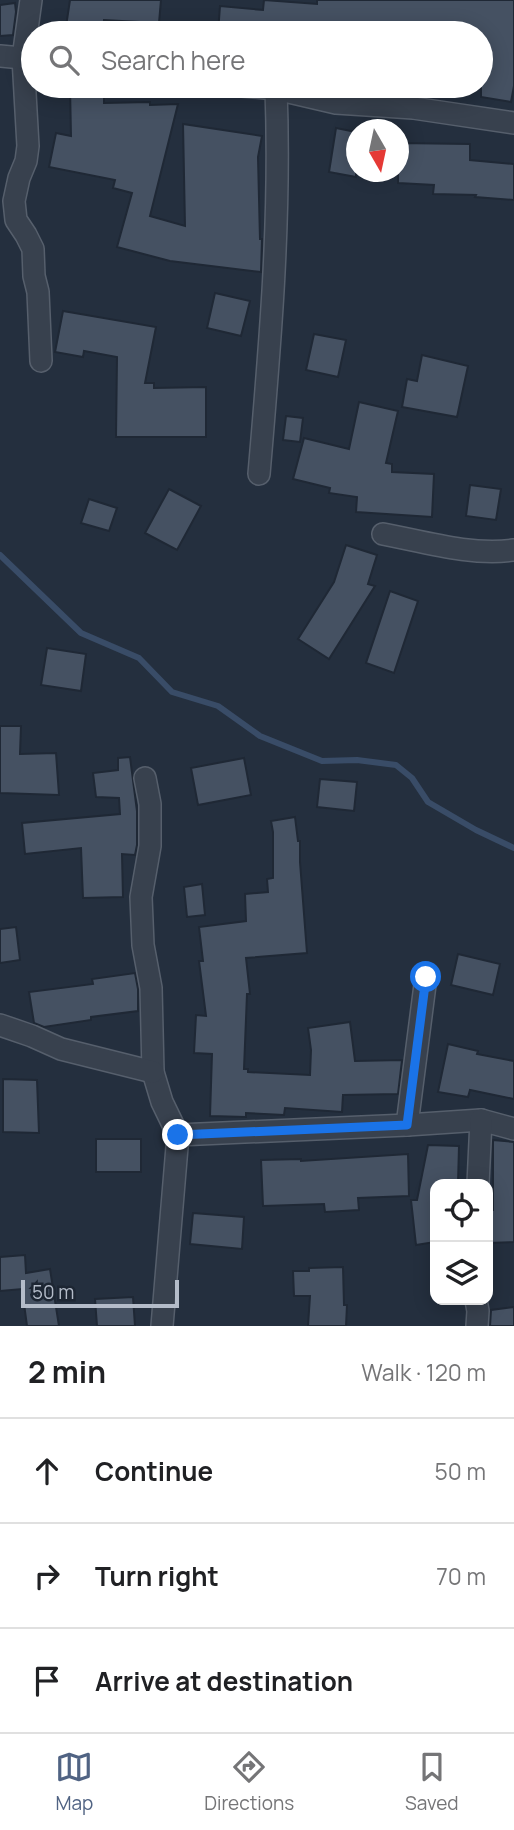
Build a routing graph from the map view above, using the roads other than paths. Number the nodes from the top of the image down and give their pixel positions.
1 (31, 0) edge
2 (30, 21) edge
3 (0, 56) edge
4 (21, 58) edge
5 (28, 98) edge
6 (276, 98) edge
7 (315, 98) edge
8 (514, 123) edge
9 (41, 360) dead end
10 (259, 474) dead end
11 (383, 534) dead end
12 (514, 550) edge
13 (145, 778) dead end
14 (426, 977) dead end
15 (0, 1025) edge
16 (153, 1072) junction
17 (481, 1119) junction
18 (407, 1125) junction
19 (514, 1129) edge
20 (178, 1135) junction
21 (478, 1179) edge
22 (477, 1305) edge
23 (162, 1326) edge
24 (477, 1326) edge

1 - 2 street
3 - 4 street
5 - 9 street
6 - 10 street
7 - 8 street
11 - 12 street
13 - 16 street
14 - 18 street
15 - 16 street
16 - 20 street
17 - 18 street
17 - 19 street
17 - 21 street
18 - 20 street
20 - 23 street
22 - 24 street

